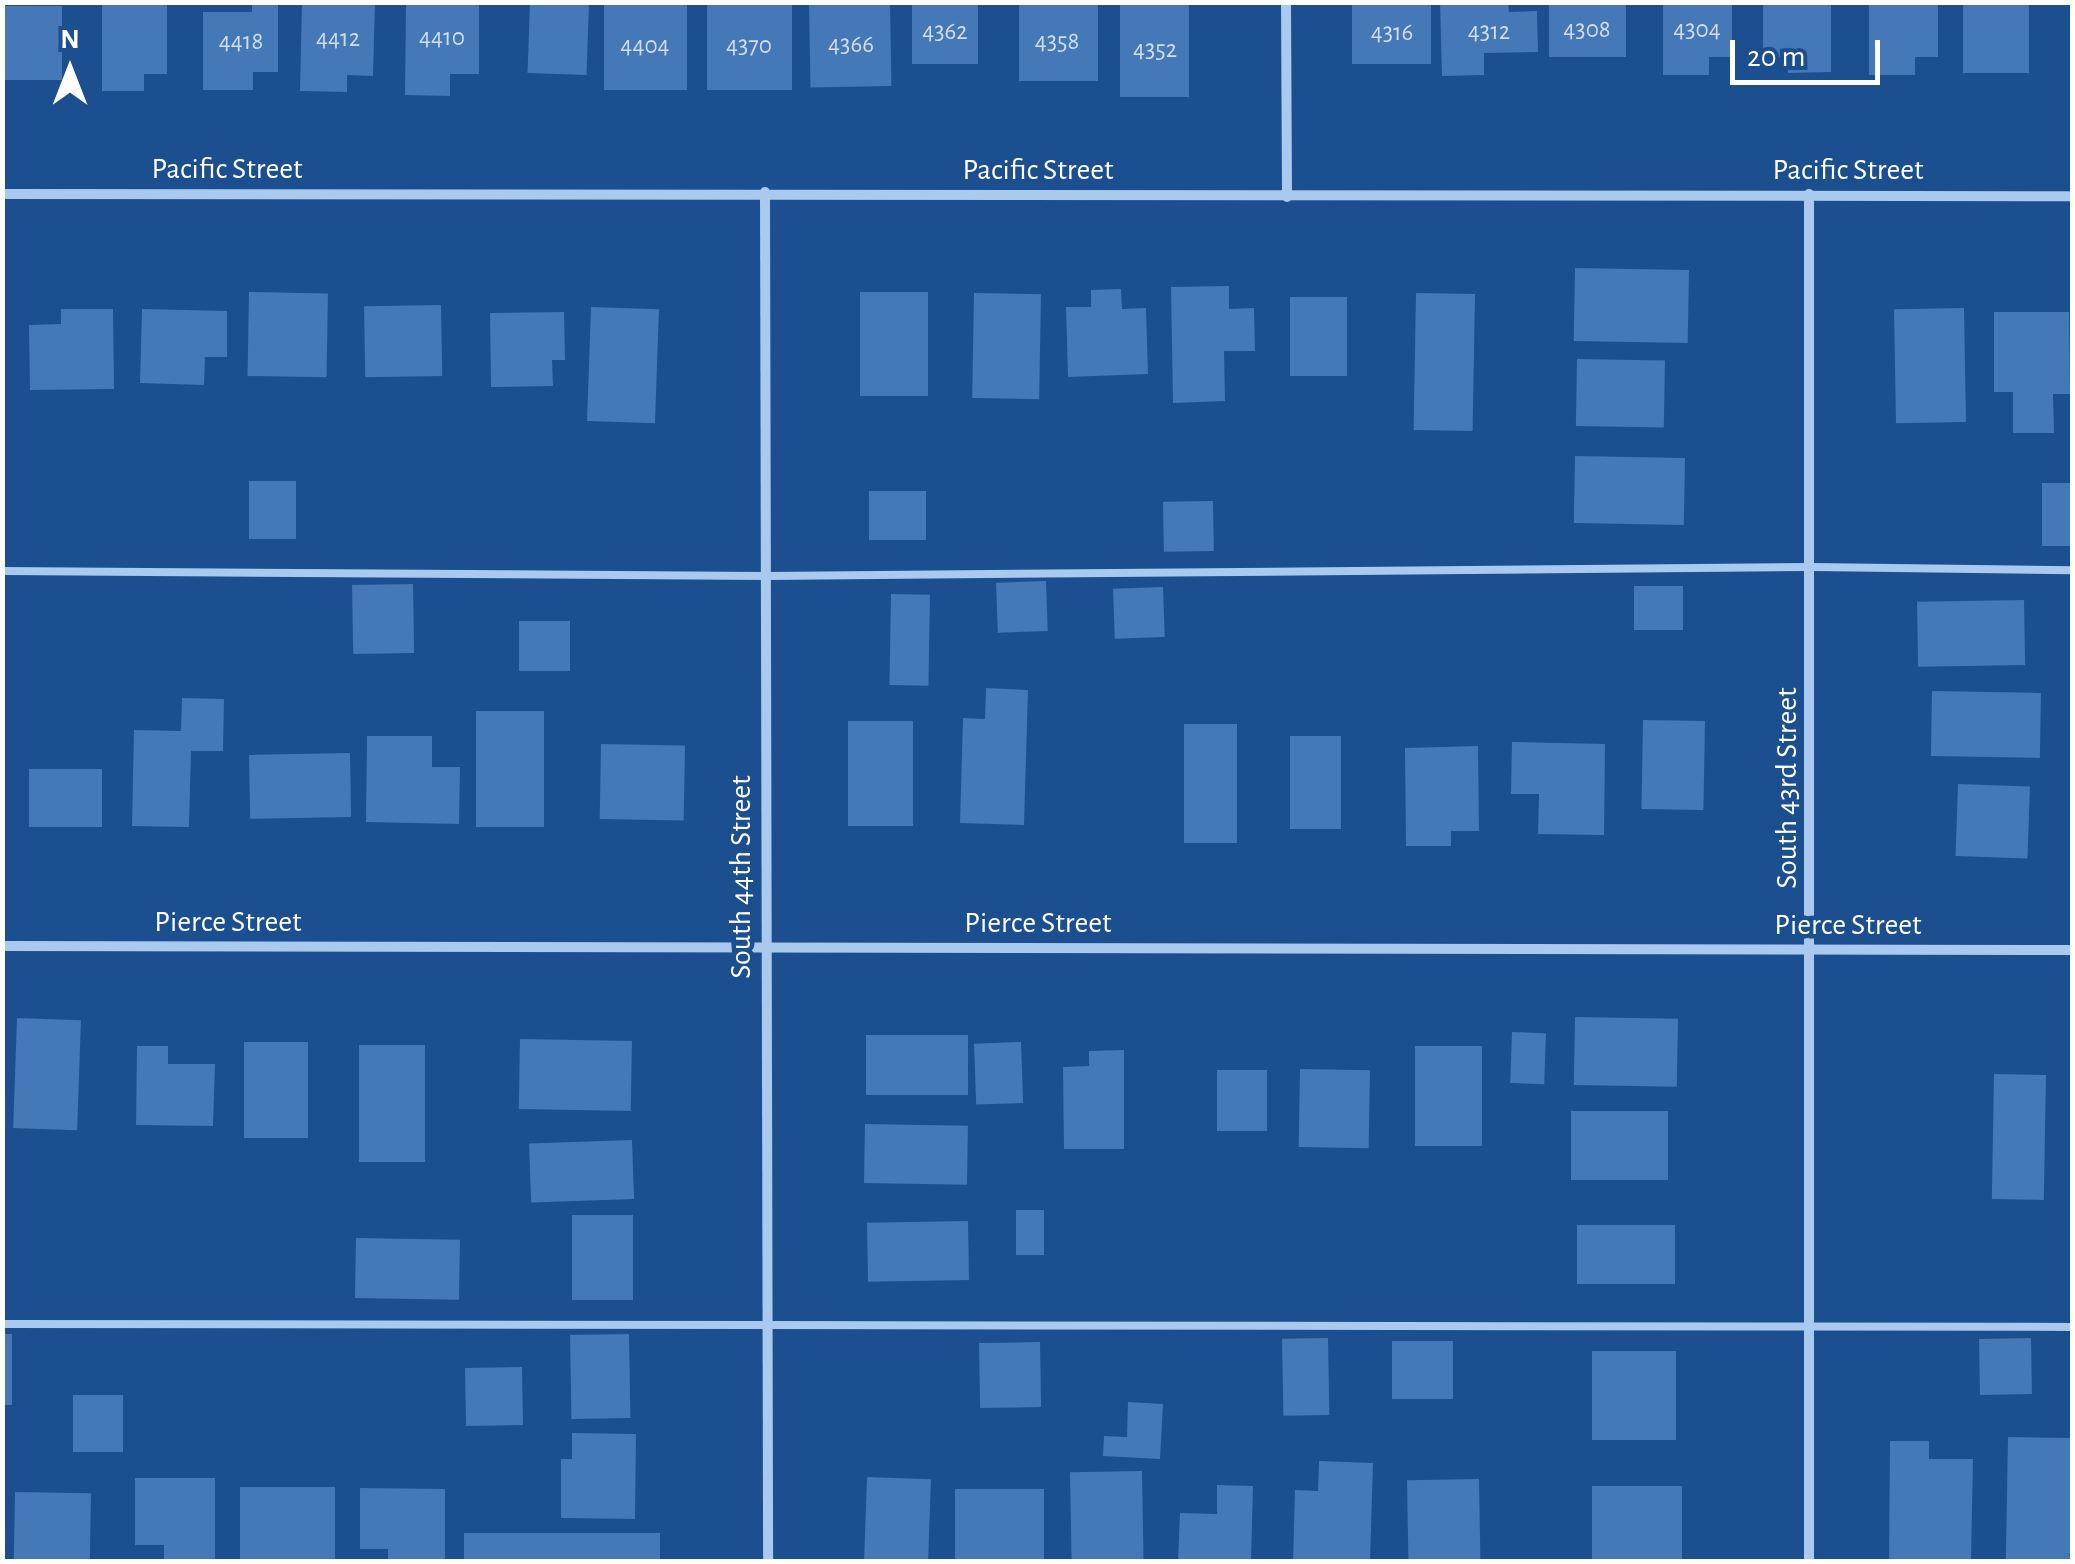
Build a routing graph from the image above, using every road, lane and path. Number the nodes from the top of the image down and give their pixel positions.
1 (1286, 2) edge
2 (766, 192) junction
3 (2, 194) edge
4 (1809, 194) junction
5 (1287, 196) junction
6 (2072, 196) edge
7 (1812, 567) junction
8 (2072, 570) edge
9 (2, 571) edge
10 (766, 576) junction
11 (2, 946) edge
12 (766, 948) junction
13 (1811, 950) junction
14 (2072, 950) edge
15 (2, 1324) edge
16 (767, 1325) junction
17 (2072, 1327) edge
18 (1810, 1328) junction
19 (768, 1562) edge
20 (1810, 1562) edge

1 - 5 street
2 - 3 street, Pacific Street
2 - 5 street, Pacific Street
2 - 10 street, South 44th Street
4 - 5 street, Pacific Street
4 - 6 street, Pacific Street
4 - 7 street, South 43rd Street
7 - 8 lane
7 - 10 lane
7 - 13 street, South 43rd Street
9 - 10 lane
10 - 12 street, South 44th Street
11 - 12 street, Pierce Street
12 - 13 street, Pierce Street
12 - 16 street, South 44th Street
13 - 14 street, Pierce Street
13 - 18 street, South 43rd Street
15 - 16 lane
16 - 18 lane
16 - 19 street, South 44th Street
17 - 18 lane
18 - 20 street, South 43rd Street

